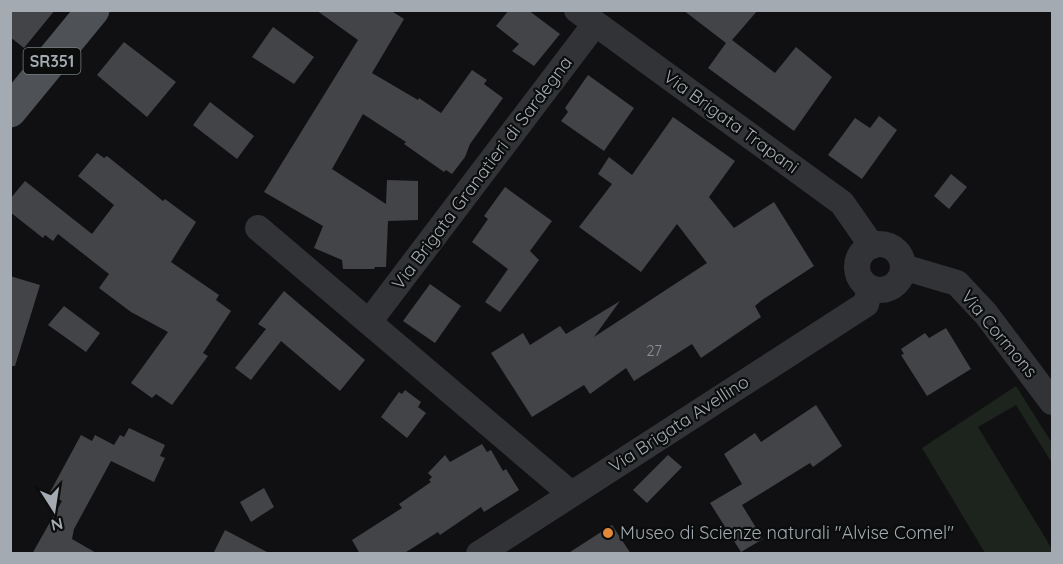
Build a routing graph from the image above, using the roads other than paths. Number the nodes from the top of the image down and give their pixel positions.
1 (93, 10) edge
2 (586, 17) edge
3 (10, 111) edge
4 (258, 228) dead end
5 (872, 246) junction
6 (903, 267) junction
7 (870, 288) junction
8 (369, 322) junction
9 (1048, 385) edge
10 (570, 493) junction
11 (479, 554) edge

1 - 3 main road, SR351
2 - 5 street, Via Brigata Trapani
2 - 8 street, Via Brigata Granatieri di Sardegna
4 - 8 street
5 - 6 street
5 - 7 street
6 - 7 street
6 - 9 street, Via Cormons
7 - 10 street, Via Brigata Avellino
8 - 10 street
10 - 11 street, Via Brigata Avellino

